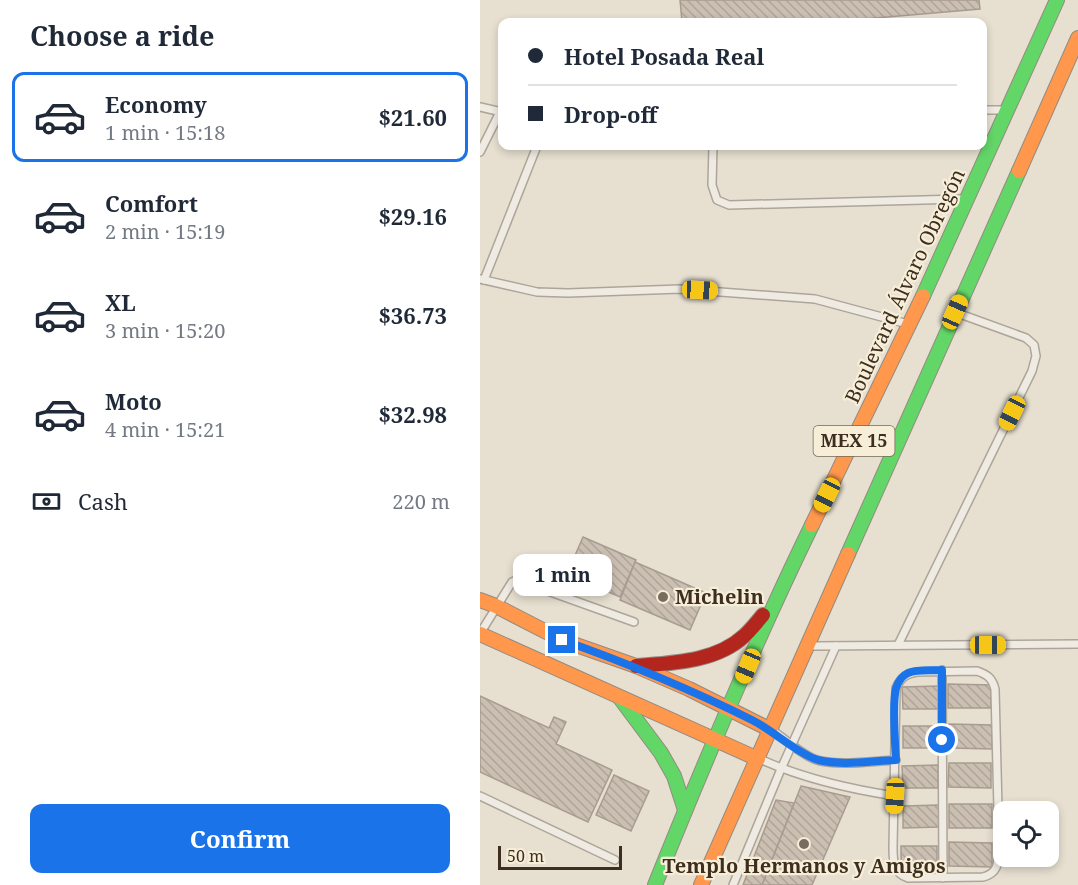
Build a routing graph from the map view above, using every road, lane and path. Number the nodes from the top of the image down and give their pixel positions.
1 (1057, 0) edge
2 (1078, 38) edge
3 (480, 107) edge
4 (987, 110) edge
5 (1007, 110) junction
6 (498, 111) edge
7 (498, 118) edge
8 (535, 150) edge
9 (714, 150) edge
10 (480, 152) edge
11 (967, 199) junction
12 (482, 280) edge
13 (955, 312) junction
14 (910, 325) junction
15 (480, 600) edge
16 (776, 601) junction
17 (496, 606) junction
18 (634, 622) dead end
19 (480, 633) edge
20 (1078, 644) edge
21 (898, 645) junction
22 (808, 646) junction
23 (836, 646) junction
24 (636, 666) junction
25 (942, 670) junction
26 (620, 698) junction
27 (730, 709) junction
28 (769, 729) junction
29 (716, 740) junction
30 (792, 744) junction
31 (758, 759) junction
32 (896, 760) junction
33 (781, 769) junction
34 (480, 796) edge
35 (895, 796) junction
36 (685, 810) junction
37 (615, 860) dead end
38 (943, 878) junction
39 (655, 885) edge
40 (701, 885) edge
41 (733, 885) edge

1 - 5 main road, Boulevard Álvaro Obregón / MEX 15
2 - 13 main road, MEX 15
3 - 6 lane
4 - 5 lane
5 - 11 main road, Boulevard Álvaro Obregón / MEX 15
7 - 10 lane
8 - 12 lane
9 - 11 lane
11 - 14 main road, Boulevard Álvaro Obregón / MEX 15
12 - 14 lane
13 - 21 lane
13 - 22 main road, MEX 15
14 - 16 main road, Boulevard Álvaro Obregón / MEX 15
15 - 17 main road
16 - 24 main road
16 - 27 main road, Boulevard Álvaro Obregón / MEX 15
17 - 18 lane
17 - 19 lane
17 - 24 main road
19 - 26 main road
20 - 21 lane
21 - 23 lane
22 - 23 lane
22 - 28 main road, MEX 15
23 - 30 lane
24 - 27 main road
25 - 32 lane
25 - 38 lane
25 - 38 lane
26 - 29 main road
26 - 36 main road
27 - 28 main road
27 - 29 main road, Boulevard Álvaro Obregón / MEX 15
28 - 30 lane
28 - 31 main road, MEX 15
29 - 31 main road
29 - 36 main road, Boulevard Álvaro Obregón / MEX 15
30 - 32 lane
30 - 33 lane
31 - 33 lane
31 - 40 main road, MEX 15
32 - 35 lane
33 - 35 lane
33 - 41 lane
34 - 37 lane
35 - 38 lane
36 - 39 main road, Boulevard Álvaro Obregón / MEX 15

